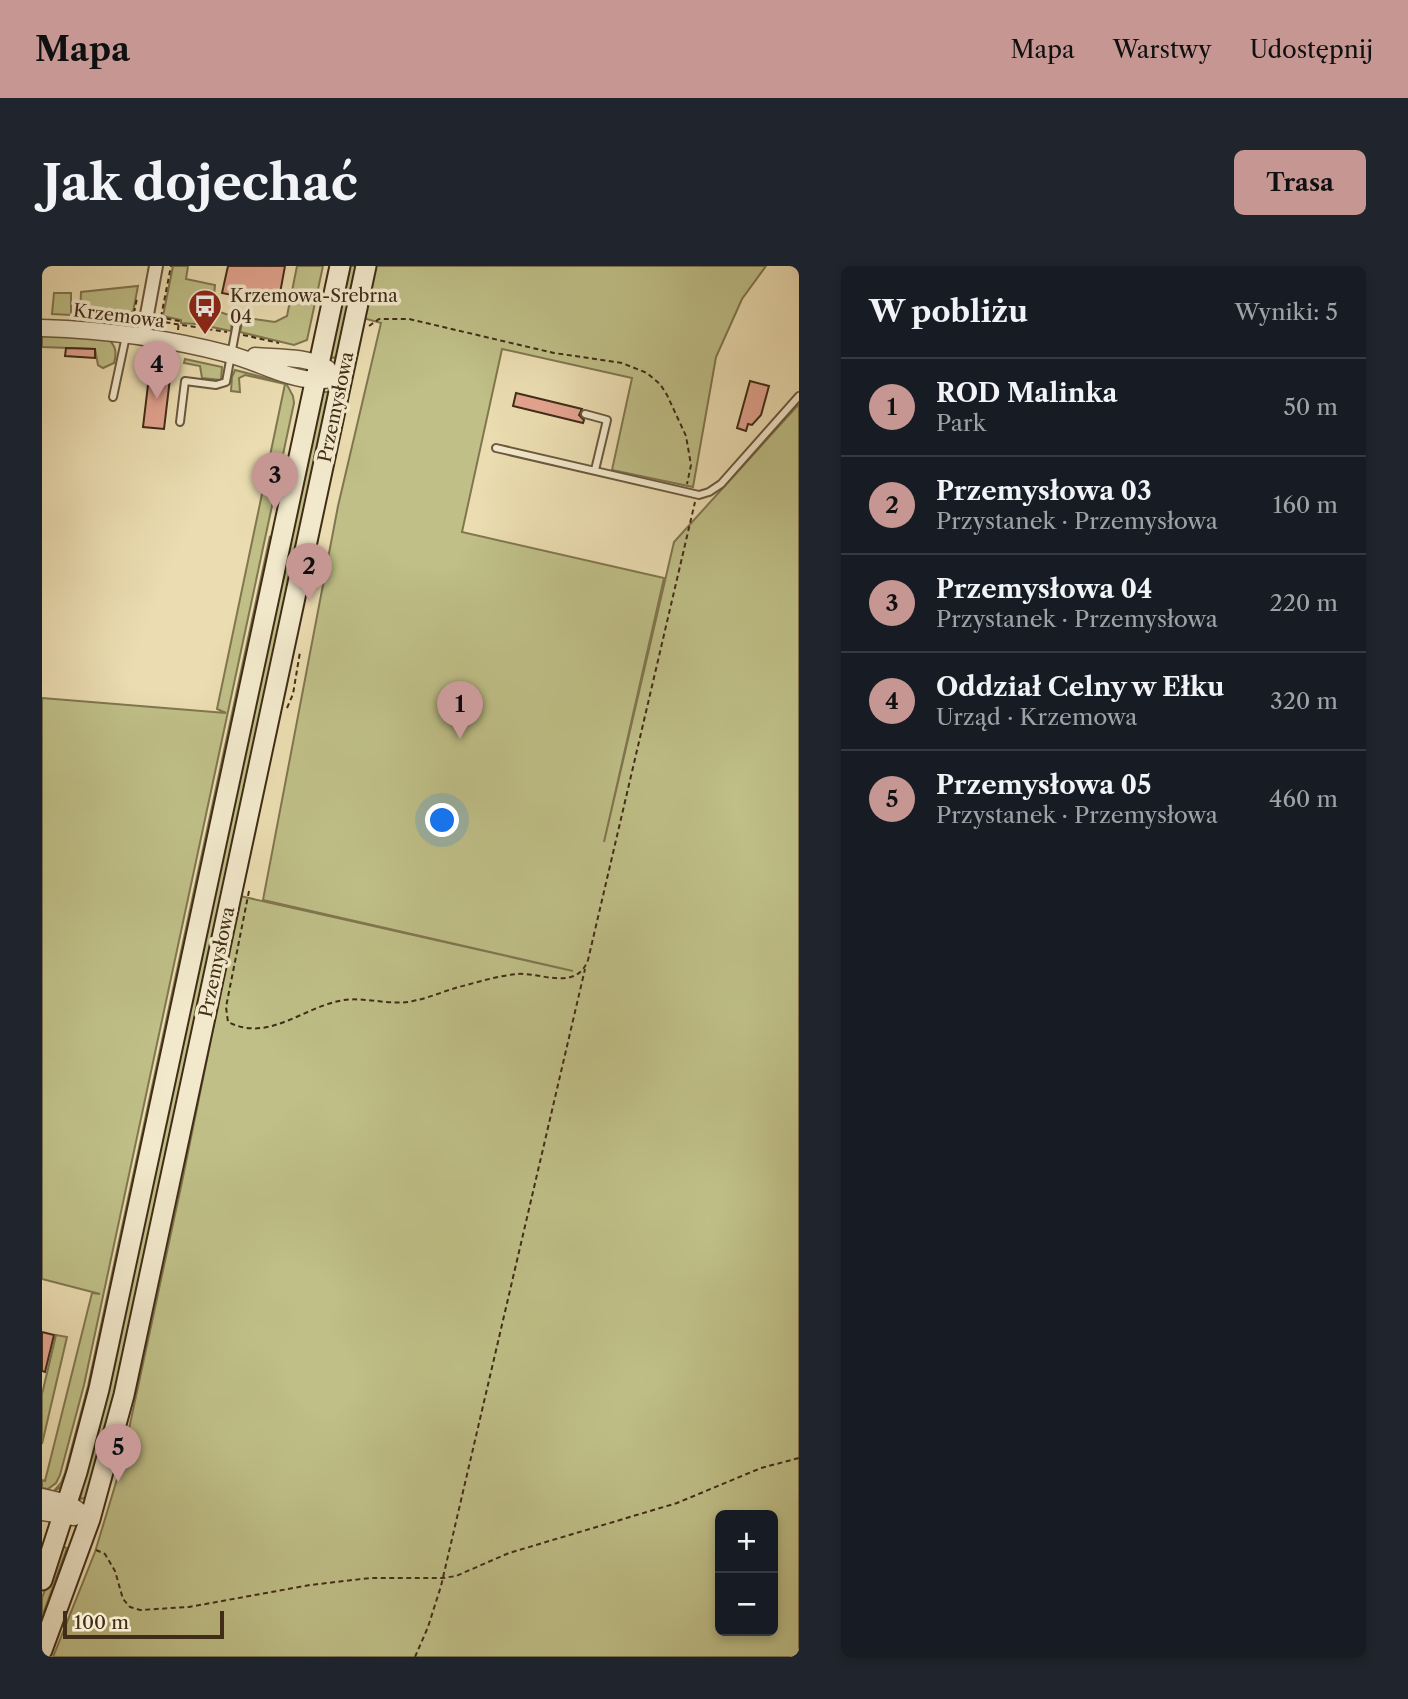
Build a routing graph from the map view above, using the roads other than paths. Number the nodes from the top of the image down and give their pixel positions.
1 (156, 266) edge
2 (340, 266) edge
3 (366, 266) edge
4 (237, 323) dead end
5 (42, 328) edge
6 (135, 335) junction
7 (231, 355) junction
8 (317, 372) junction
9 (342, 377) junction
10 (799, 396) edge
11 (113, 397) dead end
12 (585, 414) dead end
13 (180, 422) dead end
14 (496, 448) dead end
15 (595, 470) junction
16 (42, 1497) edge
17 (66, 1509) junction
18 (42, 1512) edge
19 (90, 1519) junction
20 (42, 1580) edge
21 (42, 1650) edge

1 - 6 street
2 - 8 main road, Przemysłowa
3 - 9 main road, Przemysłowa
4 - 7 lane
5 - 6 street, Krzemowa
6 - 7 street, Krzemowa
6 - 11 lane
7 - 8 street, Krzemowa
7 - 13 lane
8 - 9 street, Krzemowa
8 - 17 main road, Przemysłowa
9 - 19 main road, Przemysłowa
10 - 15 lane
12 - 15 lane
14 - 15 lane
16 - 17 street
17 - 18 street
17 - 19 street
17 - 20 main road, Przemysłowa
19 - 21 main road, Przemysłowa

